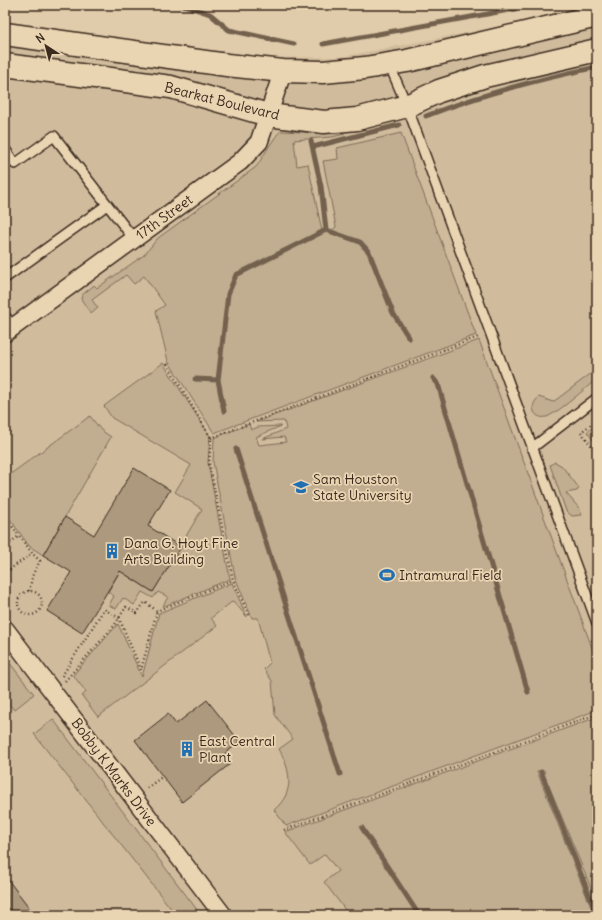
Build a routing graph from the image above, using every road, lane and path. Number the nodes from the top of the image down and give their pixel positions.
1 (597, 16) edge
2 (5, 34) edge
3 (597, 50) edge
4 (389, 64) junction
5 (5, 66) edge
6 (283, 71) junction
7 (407, 106) junction
8 (268, 115) junction
9 (5, 149) edge
10 (107, 205) junction
11 (134, 239) junction
12 (5, 278) edge
13 (8, 326) edge
14 (490, 332) junction
15 (167, 364) dead end
16 (597, 398) edge
17 (597, 420) edge
18 (212, 438) junction
19 (532, 448) junction
20 (597, 453) edge
21 (5, 517) edge
22 (11, 525) junction
23 (5, 530) edge
24 (20, 536) junction
25 (7, 545) dead end
26 (32, 553) junction
27 (5, 572) edge
28 (233, 580) junction
29 (29, 591) junction
30 (20, 609) junction
31 (157, 611) junction
32 (14, 614) dead end
33 (249, 615) dead end
34 (119, 618) junction
35 (597, 623) edge
36 (5, 629) edge
37 (592, 640) dead end
38 (597, 654) edge
39 (62, 676) dead end
40 (65, 681) dead end
41 (597, 714) edge
42 (163, 776) dead end
43 (147, 788) dead end
44 (284, 830) dead end
45 (223, 915) edge

1 - 4 street
2 - 6 street
3 - 7 street, Bearkat Boulevard
4 - 6 street
4 - 7 lane
5 - 8 street, Bearkat Boulevard
6 - 8 street, 17th Street
7 - 8 street, Bearkat Boulevard
7 - 14 lane
8 - 11 street, 17th Street
9 - 10 lane
10 - 11 lane
10 - 12 lane
11 - 13 street, 17th Street
14 - 18 path
14 - 19 lane
15 - 18 path
16 - 19 lane
17 - 20 path
18 - 28 path
19 - 35 lane
21 - 22 path
22 - 23 path
22 - 24 path
24 - 25 path
24 - 26 path
26 - 27 path
26 - 29 path
28 - 31 path
28 - 33 path
29 - 30 path
29 - 30 path
30 - 32 path
31 - 34 path
31 - 34 path
34 - 39 path
34 - 40 path
36 - 45 street, Bobby K Marks Drive
37 - 38 path
41 - 44 path
42 - 43 path

